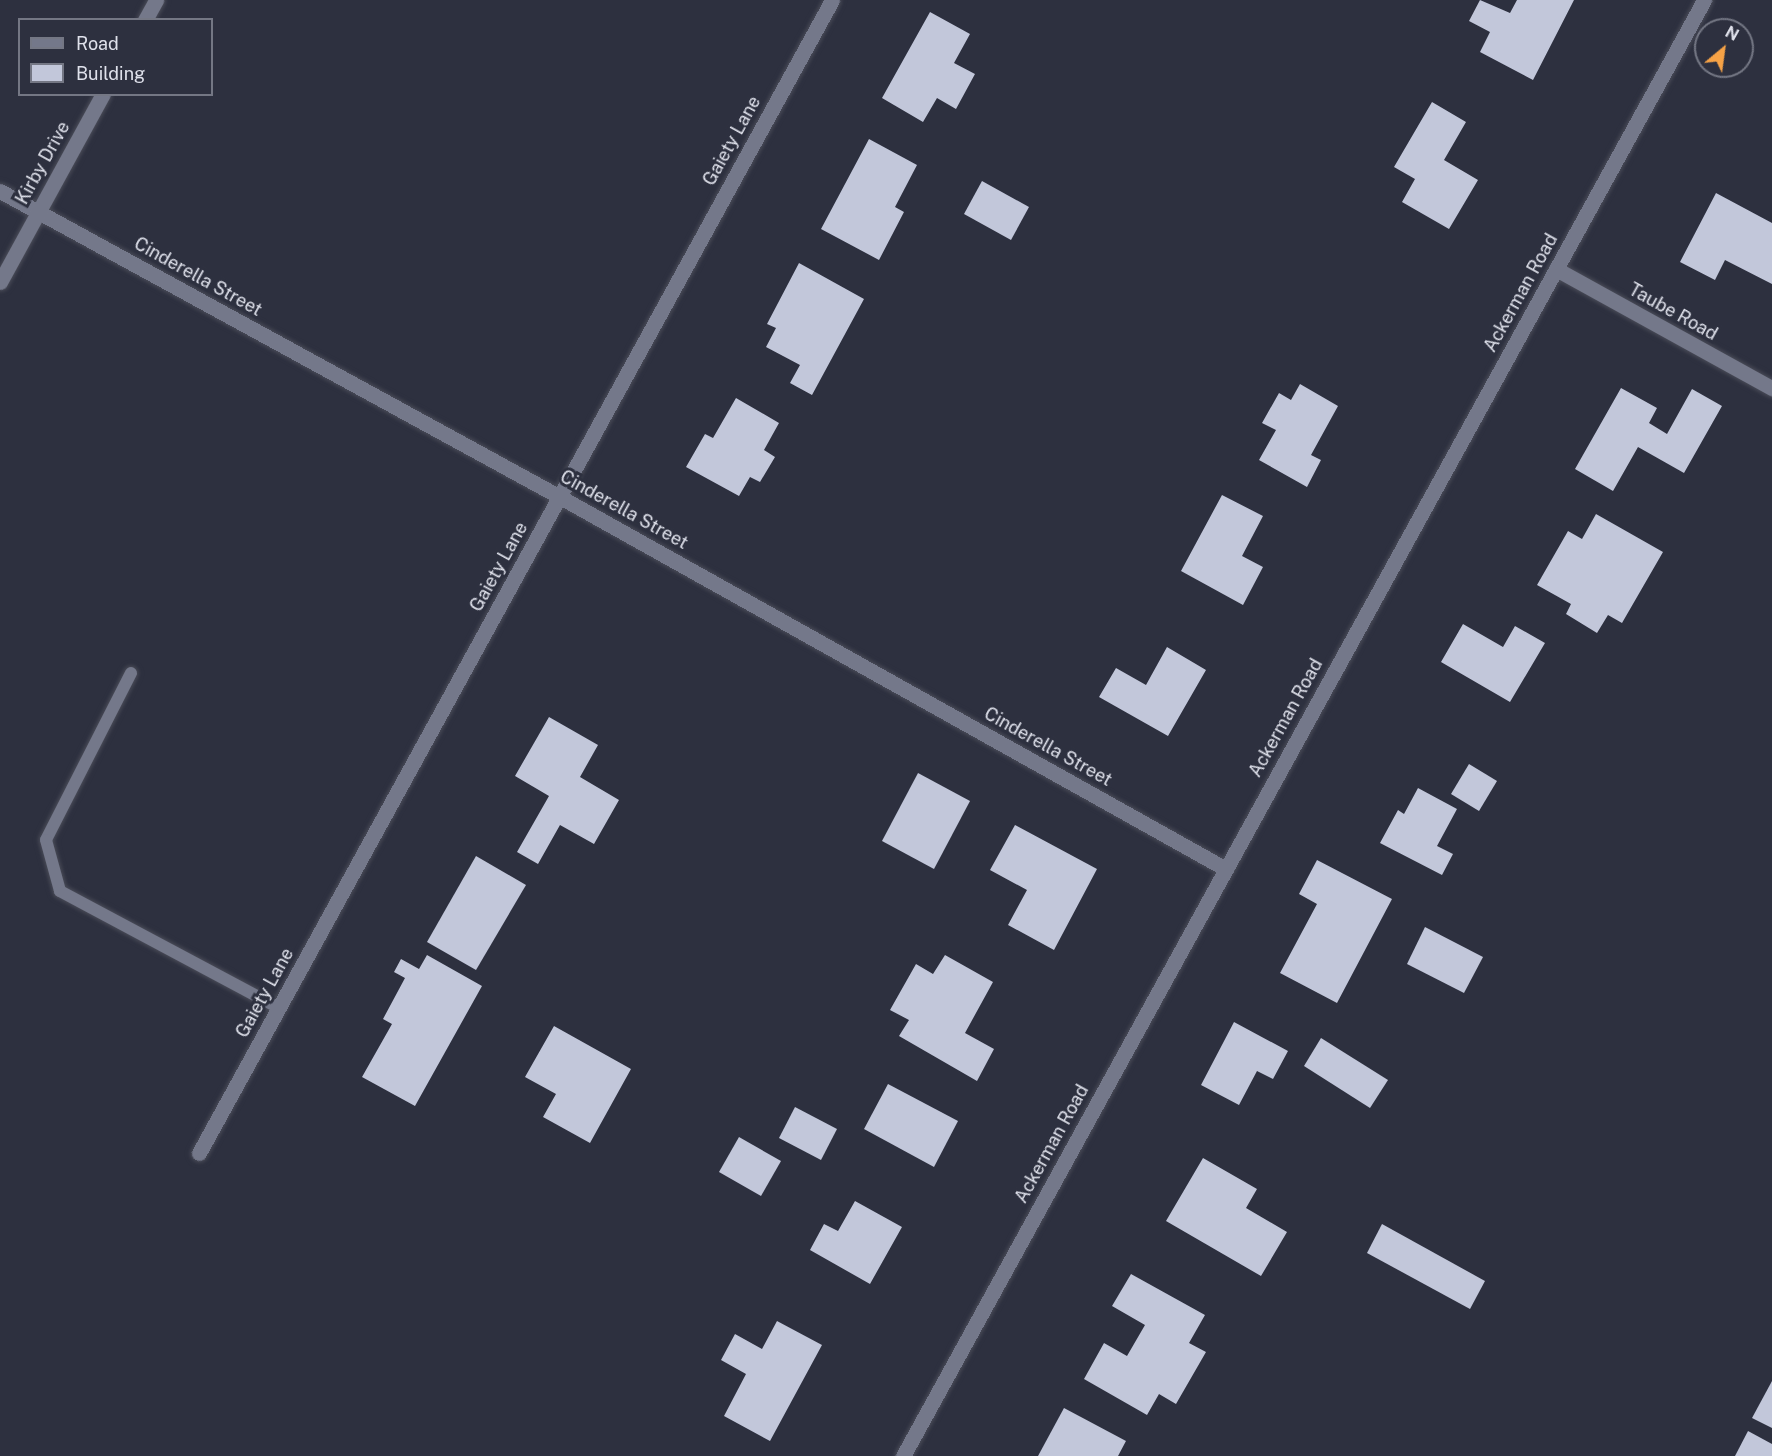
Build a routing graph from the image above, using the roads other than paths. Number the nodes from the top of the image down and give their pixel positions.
1 (156, 0) edge
2 (832, 0) edge
3 (1704, 0) edge
4 (146, 18) edge
5 (102, 96) edge
6 (0, 191) edge
7 (38, 212) junction
8 (1556, 269) junction
9 (0, 282) edge
10 (1772, 388) edge
11 (560, 497) junction
12 (131, 673) dead end
13 (1226, 869) junction
14 (279, 1008) junction
15 (199, 1153) dead end
16 (903, 1456) edge

1 - 4 street
2 - 11 street, Gaiety Lane
3 - 8 street, Ackerman Road
5 - 7 street, Kirby Drive
6 - 7 street, Cinderella Street
7 - 9 street, Kirby Drive
7 - 11 street, Cinderella Street
8 - 10 street, Taube Road
8 - 13 street, Ackerman Road
11 - 13 street, Cinderella Street
11 - 14 street, Gaiety Lane
12 - 14 lane
13 - 16 street, Ackerman Road
14 - 15 street, Gaiety Lane

